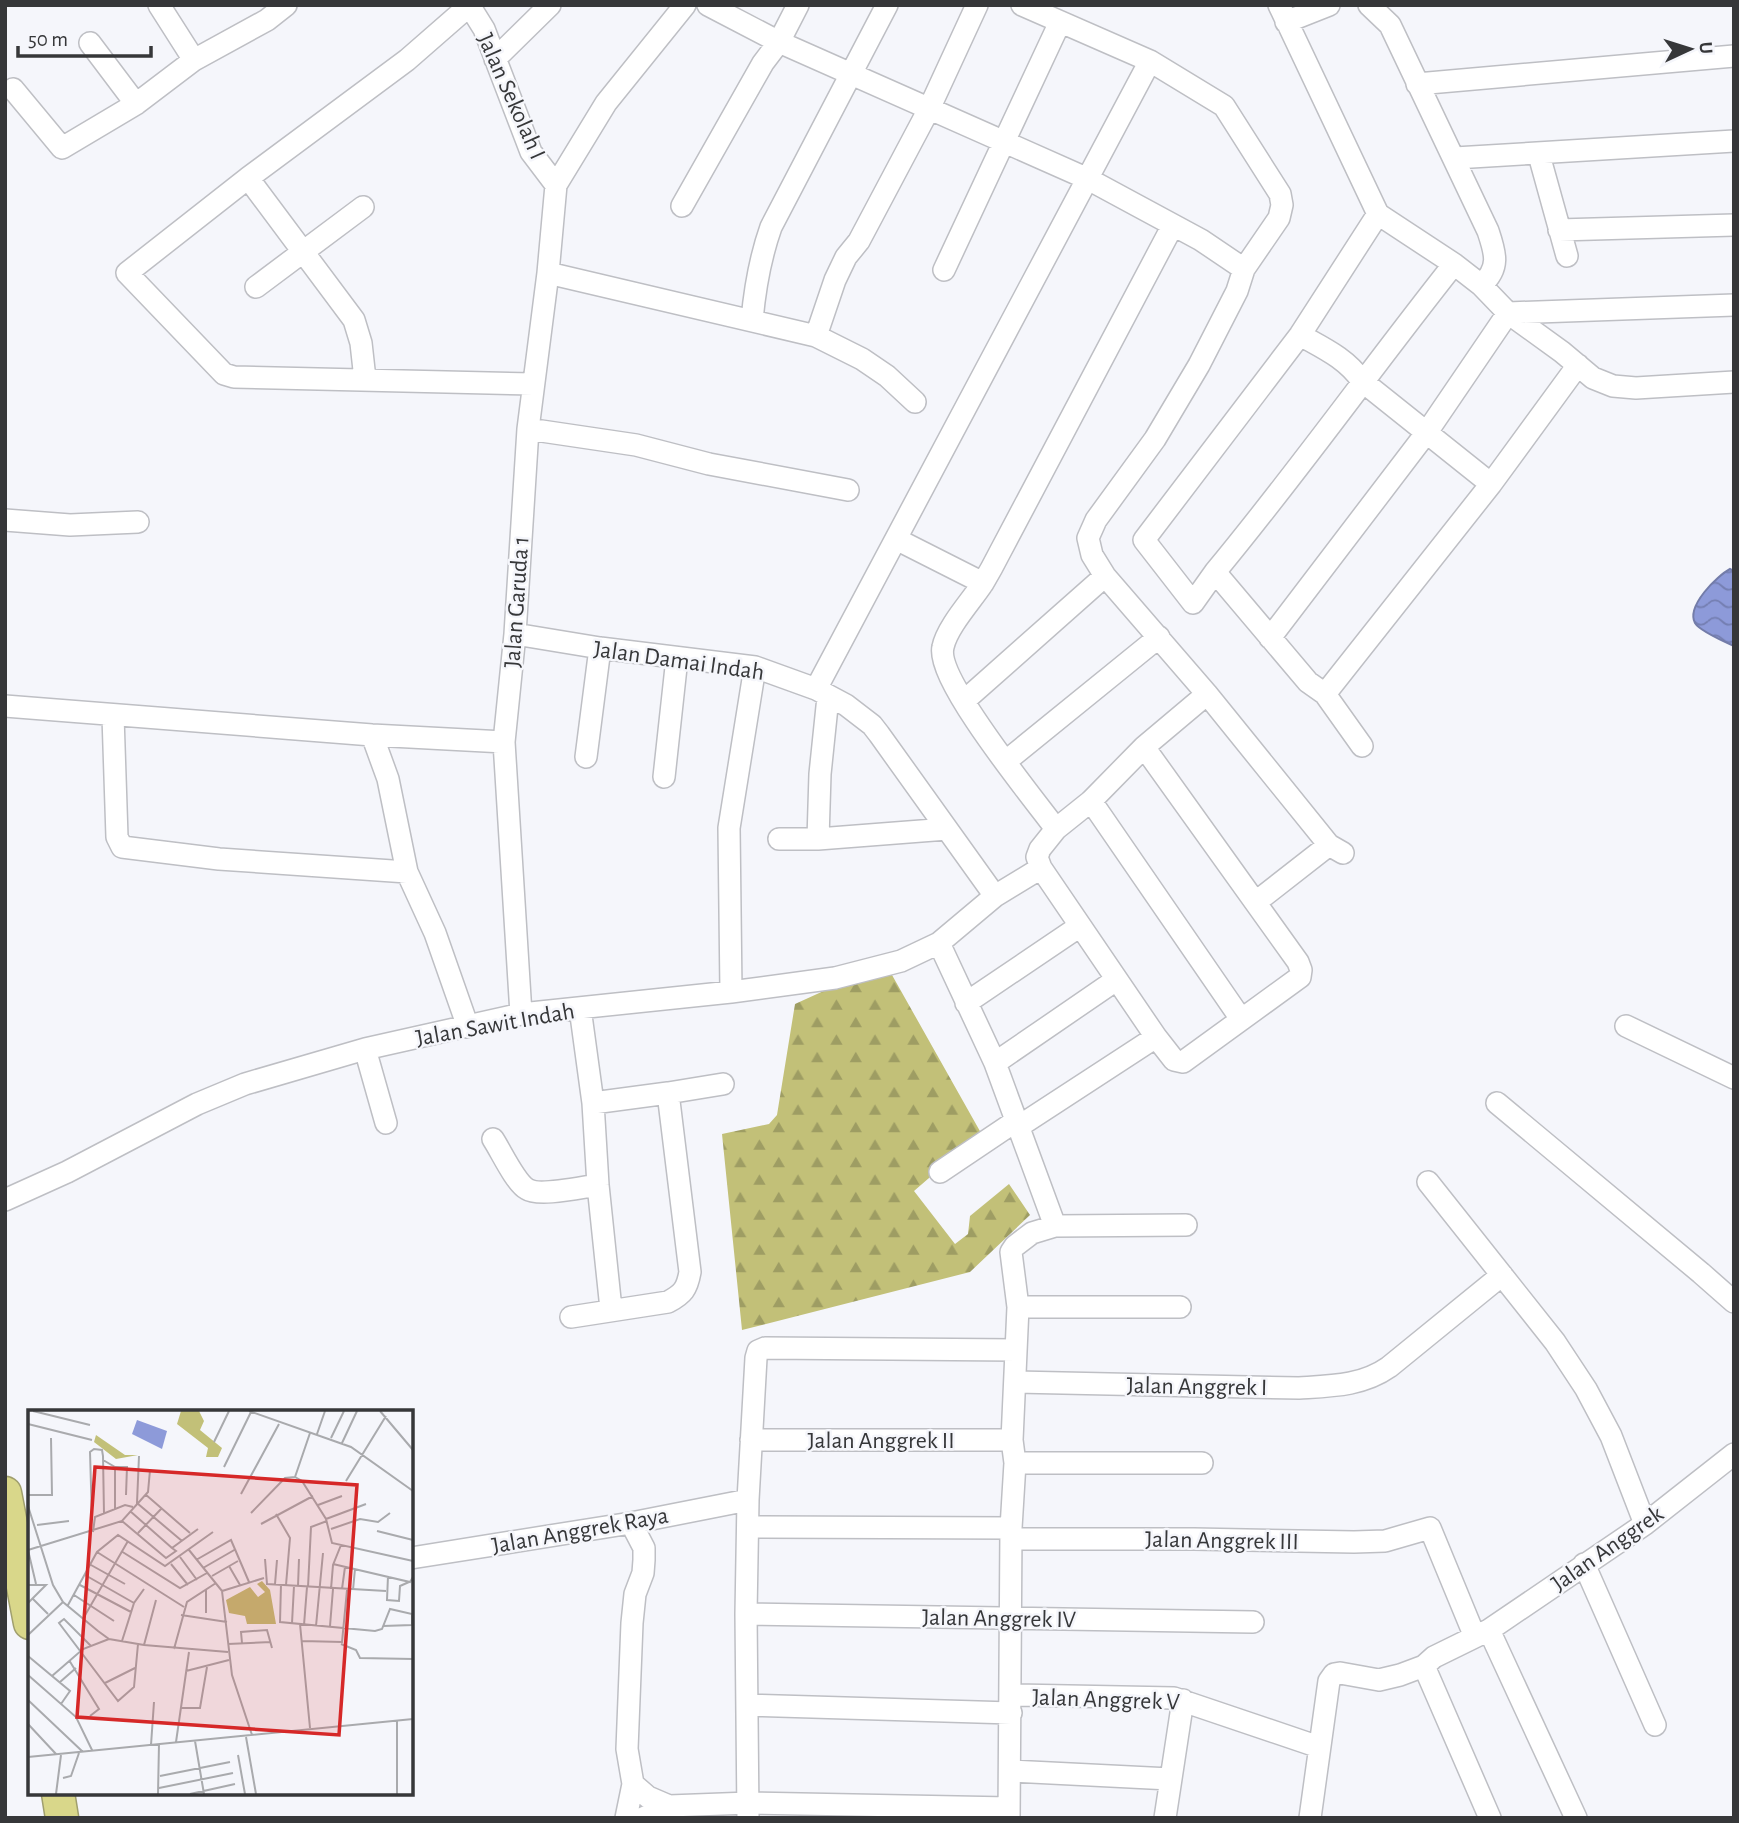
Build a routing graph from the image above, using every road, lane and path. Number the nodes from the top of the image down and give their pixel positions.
1 (159, 5) edge
2 (286, 5) edge
3 (470, 5) edge
4 (550, 5) edge
5 (685, 5) edge
6 (708, 5) edge
7 (797, 5) edge
8 (887, 5) edge
9 (977, 5) edge
10 (1023, 5) edge
11 (1329, 5) edge
12 (1369, 5) edge
13 (260, 13) edge
14 (1282, 14) edge
15 (1060, 22) junction
16 (779, 42) junction
17 (90, 43) dead end
18 (1734, 56) edge
19 (495, 59) junction
20 (194, 60) junction
21 (1150, 61) junction
22 (852, 73) junction
23 (1417, 84) junction
24 (13, 89) dead end
25 (136, 104) junction
26 (929, 109) junction
27 (1005, 141) junction
28 (1734, 141) edge
29 (1539, 155) junction
30 (1455, 158) junction
31 (248, 178) junction
32 (1088, 179) junction
33 (556, 185) junction
34 (682, 205) dead end
35 (363, 207) dead end
36 (1378, 214) junction
37 (1173, 225) junction
38 (1734, 225) edge
39 (1559, 230) junction
40 (304, 251) junction
41 (1567, 256) dead end
42 (1454, 264) junction
43 (1244, 269) junction
44 (944, 270) dead end
45 (548, 273) junction
46 (1480, 285) junction
47 (256, 287) dead end
48 (1734, 305) edge
49 (1508, 313) junction
50 (752, 320) junction
51 (816, 335) junction
52 (1300, 335) junction
53 (1578, 365) junction
54 (365, 379) junction
55 (1362, 381) junction
56 (1734, 382) edge
57 (533, 384) junction
58 (915, 402) dead end
59 (528, 429) junction
60 (1427, 432) junction
61 (1491, 484) junction
62 (848, 490) dead end
63 (5, 520) edge
64 (138, 522) dead end
65 (896, 539) junction
66 (1215, 572) junction
67 (1105, 576) junction
68 (983, 583) junction
69 (515, 634) junction
70 (1159, 637) junction
71 (1270, 638) junction
72 (600, 648) junction
73 (677, 658) junction
74 (755, 667) junction
75 (822, 693) junction
76 (1207, 694) junction
77 (1325, 694) junction
78 (964, 701) junction
79 (5, 706) edge
80 (113, 716) junction
81 (372, 735) junction
82 (504, 742) junction
83 (1362, 746) dead end
84 (1144, 747) junction
85 (586, 757) dead end
86 (1005, 762) junction
87 (664, 777) dead end
88 (1091, 801) junction
89 (947, 829) junction
90 (1056, 829) junction
91 (779, 839) dead end
92 (818, 839) junction
93 (1041, 868) junction
94 (407, 872) junction
95 (995, 896) junction
96 (1256, 902) junction
97 (1080, 926) junction
98 (939, 943) junction
99 (1116, 980) junction
100 (731, 992) junction
101 (966, 1003) junction
102 (580, 1008) junction
103 (521, 1014) junction
104 (1241, 1019) junction
105 (1626, 1026) dead end
106 (468, 1027) junction
107 (1156, 1037) junction
108 (365, 1049) junction
109 (995, 1063) junction
110 (1734, 1078) edge
111 (723, 1084) dead end
112 (668, 1093) junction
113 (593, 1103) junction
114 (1497, 1103) dead end
115 (386, 1123) dead end
116 (1017, 1124) junction
117 (493, 1139) dead end
118 (940, 1172) dead end
119 (1428, 1182) dead end
120 (598, 1185) junction
121 (5, 1200) edge
122 (1052, 1217) junction
123 (1186, 1225) dead end
124 (1502, 1275) junction
125 (1734, 1302) edge
126 (1018, 1307) junction
127 (1180, 1307) dead end
128 (611, 1309) junction
129 (571, 1317) dead end
130 (1016, 1350) junction
131 (1016, 1382) junction
132 (751, 1440) junction
133 (1012, 1440) junction
134 (1734, 1454) edge
135 (1015, 1463) junction
136 (1202, 1463) dead end
137 (5, 1493) edge
138 (748, 1500) junction
139 (631, 1523) junction
140 (1645, 1524) junction
141 (749, 1527) junction
142 (1011, 1534) junction
143 (413, 1558) edge
144 (1584, 1564) junction
145 (28, 1611) edge
146 (746, 1614) junction
147 (1010, 1618) junction
148 (1253, 1622) dead end
149 (1482, 1634) junction
150 (1424, 1665) junction
151 (1183, 1700) junction
152 (1011, 1704) junction
153 (748, 1705) junction
154 (1655, 1726) dead end
155 (1319, 1747) junction
156 (1011, 1771) junction
157 (1170, 1779) junction
158 (633, 1783) junction
159 (58, 1795) edge
160 (669, 1806) junction
161 (748, 1811) edge
162 (1009, 1813) edge
163 (62, 1818) edge
164 (626, 1818) edge
165 (643, 1818) edge
166 (1165, 1818) edge
167 (1310, 1818) edge
168 (1490, 1818) edge
169 (1576, 1818) edge

1 - 20 street
2 - 13 street
3 - 19 street, Jalan Sekolah I
3 - 31 street
4 - 19 street
5 - 33 street, Jalan Garuda 1
6 - 16 street
7 - 16 street
8 - 22 street
9 - 26 street
10 - 15 street
11 - 14 street
12 - 23 street
13 - 20 street
14 - 36 street
15 - 21 street
15 - 27 street
16 - 22 street
16 - 34 street
17 - 25 street
18 - 23 street
19 - 33 street, Jalan Sekolah I
20 - 25 street
21 - 32 street
21 - 43 street
22 - 26 street
22 - 50 street
23 - 30 street
24 - 25 street
26 - 27 street
26 - 51 street
27 - 32 street
27 - 44 street
28 - 29 street
29 - 30 street
29 - 39 street
30 - 46 street
31 - 40 street
31 - 54 street
32 - 37 street
32 - 65 street
33 - 45 street, Jalan Garuda 1
35 - 40 street
36 - 42 street
36 - 52 street
37 - 43 street
37 - 68 street
38 - 39 street
39 - 41 street
40 - 47 street
40 - 54 street
42 - 46 street
42 - 55 street
43 - 67 street
45 - 50 street
45 - 57 street, Jalan Garuda 1
46 - 49 street
48 - 49 street
49 - 53 street
49 - 60 street
50 - 51 street
51 - 58 street
52 - 55 street
52 - 66 street
53 - 56 street
53 - 61 street
54 - 57 street
55 - 60 street
55 - 66 street
57 - 59 street, Jalan Garuda 1
59 - 62 street
59 - 69 street, Jalan Garuda 1
60 - 61 street
60 - 71 street
61 - 77 street
63 - 64 street
65 - 68 street
65 - 75 street
66 - 71 street
67 - 70 street
67 - 78 street
68 - 78 street
69 - 72 street, Jalan Damai Indah
69 - 82 street, Jalan Garuda 1
70 - 76 street
70 - 86 street
71 - 77 street
72 - 73 street, Jalan Damai Indah
72 - 85 street
73 - 74 street, Jalan Damai Indah
73 - 87 street
74 - 75 street, Jalan Damai Indah
74 - 100 street
75 - 89 street, Jalan Damai Indah
75 - 92 street
76 - 84 street
76 - 96 street
77 - 83 street
78 - 86 street
79 - 80 street
80 - 81 street
80 - 94 street
81 - 82 street
81 - 94 street
82 - 103 street, Jalan Garuda 1
84 - 88 street
84 - 96 street
86 - 90 street
88 - 90 street
88 - 104 street
89 - 92 street
89 - 95 street, Jalan Damai Indah
90 - 93 street
91 - 92 street
93 - 95 street, Jalan Sawit Indah
93 - 97 street
94 - 106 street
95 - 98 street, Jalan Sawit Indah
96 - 104 street
97 - 99 street
97 - 101 street
98 - 100 street, Jalan Sawit Indah
98 - 101 street
99 - 107 street
99 - 109 street
100 - 102 street, Jalan Sawit Indah
101 - 109 street
102 - 103 street, Jalan Sawit Indah
102 - 113 street
103 - 106 street, Jalan Sawit Indah
104 - 107 street
105 - 110 street
106 - 108 street, Jalan Sawit Indah
107 - 116 street
108 - 115 street
108 - 121 street, Jalan Sawit Indah
109 - 116 street
111 - 112 street
112 - 113 street
112 - 128 street
113 - 120 street
114 - 125 street
116 - 118 street
116 - 122 street
117 - 120 street
119 - 124 street
120 - 128 street
122 - 123 street
122 - 126 street
124 - 131 street, Jalan Anggrek I
124 - 140 street
126 - 127 street
126 - 130 street
128 - 129 street
130 - 131 street
130 - 132 street
131 - 133 street
132 - 133 street, Jalan Anggrek II
132 - 138 street
133 - 135 street
134 - 140 street, Jalan Anggrek
135 - 136 street
135 - 142 street
137 - 145 highway
138 - 139 street, Jalan Anggrek Raya
138 - 141 street
139 - 143 street, Jalan Anggrek Raya
139 - 158 street
140 - 144 street, Jalan Anggrek
141 - 142 street, Jalan Anggrek III
141 - 146 street
142 - 147 street
142 - 149 street, Jalan Anggrek III
144 - 149 street, Jalan Anggrek
144 - 154 street
146 - 147 street, Jalan Anggrek IV
146 - 153 street
147 - 148 street, Jalan Anggrek IV
147 - 152 street
149 - 150 street, Jalan Anggrek
149 - 169 street
150 - 155 street, Jalan Anggrek
150 - 168 street
151 - 152 street, Jalan Anggrek V
151 - 155 street, Jalan Anggrek V
151 - 157 street
152 - 153 street, Jalan Anggrek V
152 - 156 street
153 - 161 street
155 - 167 street
156 - 157 street
156 - 162 street
157 - 166 street
158 - 160 street
158 - 164 street
159 - 163 highway
160 - 161 street
160 - 165 street
161 - 162 street

